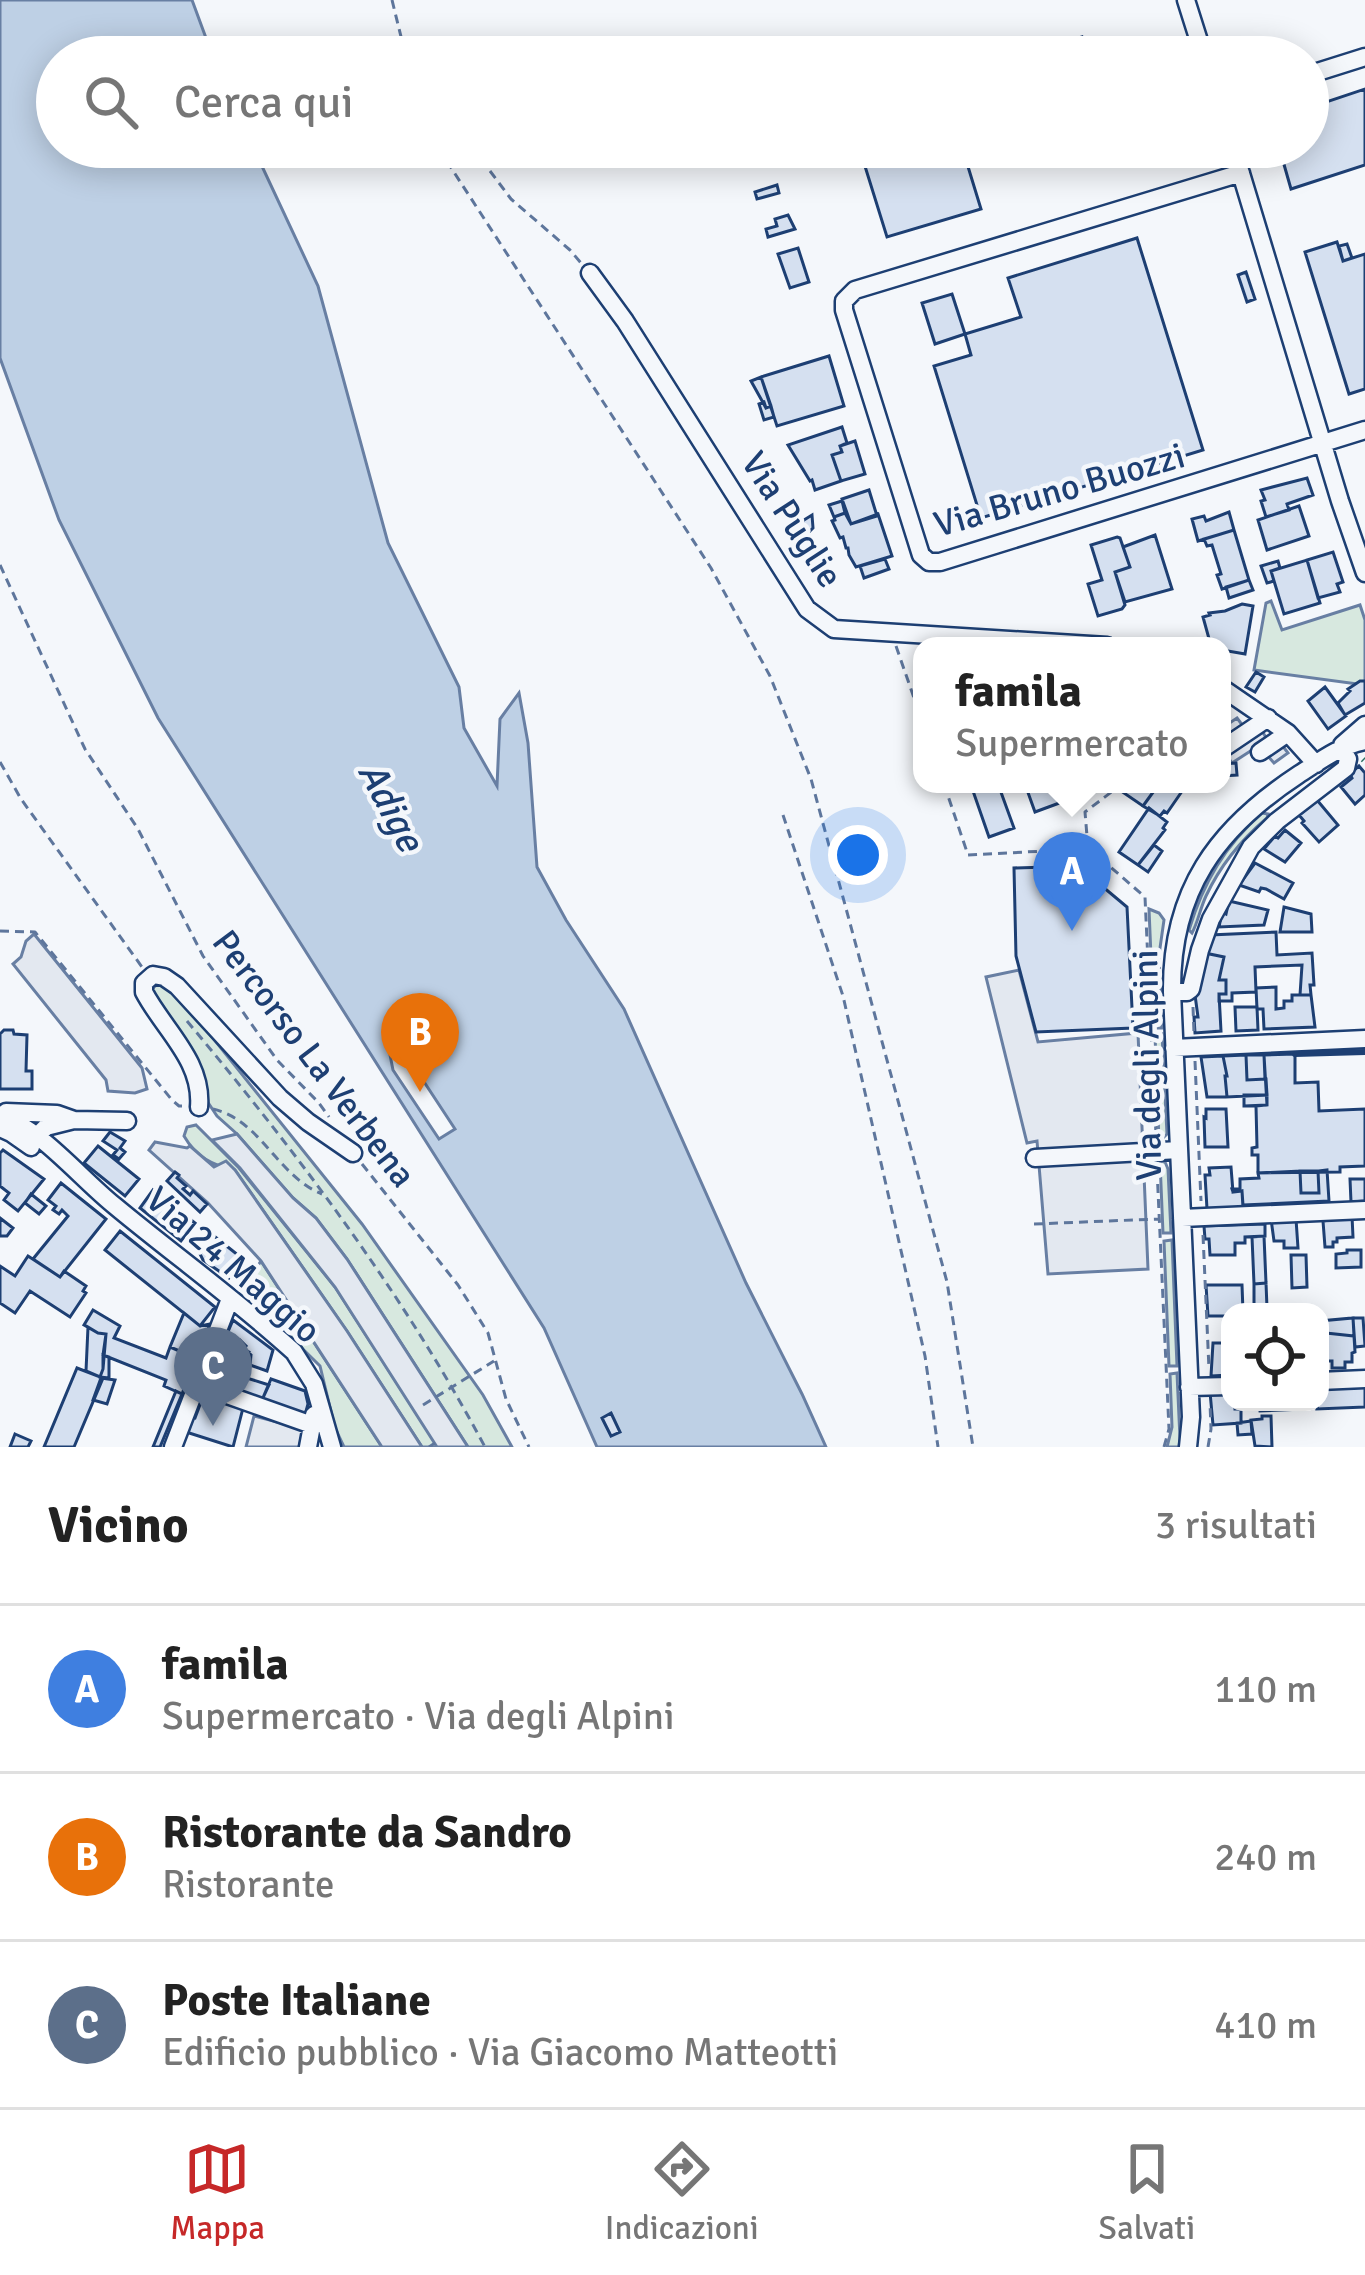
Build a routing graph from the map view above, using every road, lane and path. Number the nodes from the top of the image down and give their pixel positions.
1 (392, 0) edge
2 (1186, 0) edge
3 (401, 36) edge
4 (1197, 36) edge
5 (1365, 57) edge
6 (1329, 68) edge
7 (451, 168) edge
8 (488, 168) edge
9 (1239, 168) edge
10 (1241, 173) junction
11 (590, 273) joint
12 (1365, 430) edge
13 (1323, 444) junction
14 (0, 566) edge
15 (1365, 573) edge
16 (892, 633) junction
17 (958, 637) edge
18 (1231, 694) edge
19 (913, 695) edge
20 (1268, 718) junction
21 (1365, 725) edge
22 (1288, 733) junction
23 (1365, 741) edge
24 (1231, 742) edge
25 (1339, 749) junction
26 (1260, 752) dead end
27 (0, 762) edge
28 (1316, 764) junction
29 (947, 793) edge
30 (1110, 793) edge
31 (783, 814) dead end
32 (1088, 850) junction
33 (0, 931) edge
34 (1176, 938) junction
35 (1201, 946) junction
36 (145, 971) dead end
37 (1192, 987) junction
38 (1172, 992) junction
39 (186, 1020) dead end
40 (1365, 1039) edge
41 (1194, 1040) dead end
42 (1174, 1048) junction
43 (1195, 1054) dead end
44 (200, 1107) junction
45 (0, 1114) edge
46 (330, 1119) dead end
47 (74, 1120) junction
48 (127, 1121) dead end
49 (0, 1128) edge
50 (36, 1137) junction
51 (1156, 1142) dead end
52 (1179, 1150) junction
53 (353, 1153) joint
54 (1034, 1158) dead end
55 (1157, 1161) dead end
56 (327, 1196) junction
57 (110, 1203) junction
58 (1202, 1210) dead end
59 (1365, 1210) edge
60 (1182, 1218) junction
61 (1160, 1219) junction
62 (1034, 1224) dead end
63 (1202, 1225) dead end
64 (230, 1299) junction
65 (495, 1360) junction
66 (1209, 1379) dead end
67 (1365, 1379) edge
68 (1329, 1381) edge
69 (196, 1384) junction
70 (314, 1384) junction
71 (1221, 1386) edge
72 (453, 1388) junction
73 (1190, 1388) junction
74 (1210, 1394) dead end
75 (424, 1405) dead end
76 (311, 1441) edge
77 (435, 1443) dead end
78 (173, 1447) edge
79 (332, 1447) edge
80 (429, 1447) edge
81 (485, 1447) edge
82 (529, 1447) edge
83 (938, 1447) edge
84 (973, 1447) edge
85 (1164, 1447) edge
86 (1188, 1447) edge
87 (1208, 1447) edge

1 - 3 path
2 - 4 street
5 - 6 street
7 - 84 path
8 - 11 path
9 - 10 street
10 - 13 street
10 - 13 street, Via Bruno Buozzi
11 - 16 street, Via Puglie
12 - 13 street
13 - 15 street
14 - 46 path, Percorso La Verbena
16 - 17 street, Via Puglie
16 - 19 path
18 - 20 street
20 - 22 street
20 - 24 street
21 - 25 street, Via degli Alpini
22 - 26 street
22 - 28 street
23 - 25 street, Via degli Alpini
25 - 28 street, Via degli Alpini
25 - 35 street
27 - 36 path
28 - 34 street, Via degli Alpini
29 - 32 path
30 - 32 path
31 - 83 path
32 - 51 path
33 - 44 path
34 - 35 street
34 - 38 street, Via degli Alpini
35 - 37 street
37 - 38 street
37 - 41 path
38 - 42 street, Via degli Alpini
39 - 56 path
40 - 42 street
42 - 52 street, Via degli Alpini
43 - 58 path
44 - 53 street
44 - 56 path
45 - 47 street
45 - 50 street, Via 24 Maggio
47 - 48 street
47 - 50 street
49 - 57 street, Via 24 Maggio
50 - 57 street, Via 24 Maggio
52 - 54 street
52 - 60 street, Via degli Alpini
53 - 65 path, Percorso La Verbena
55 - 61 path
56 - 72 path
57 - 64 street, Via 24 Maggio
59 - 60 street
60 - 73 street, Via degli Alpini
61 - 62 path
61 - 85 path
63 - 66 path
64 - 69 street
64 - 70 street, Via 24 Maggio
65 - 72 path
65 - 82 path, Percorso La Verbena
67 - 68 street
69 - 76 street
69 - 78 street
70 - 76 street
70 - 79 street, Via 24 Maggio
71 - 73 street
72 - 75 path
72 - 81 path
73 - 86 street, Via degli Alpini
74 - 87 path
77 - 80 path

